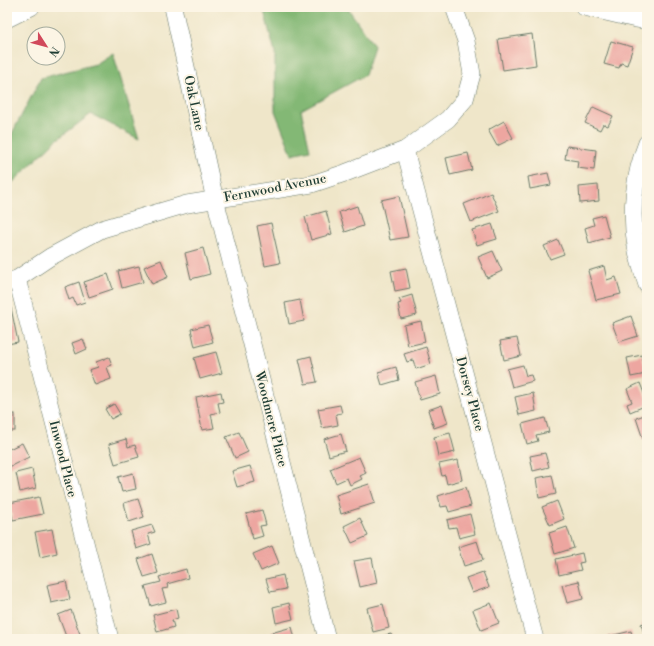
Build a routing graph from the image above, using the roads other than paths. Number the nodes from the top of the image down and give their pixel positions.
1 (31, 7) edge
2 (173, 7) edge
3 (454, 7) edge
4 (584, 7) edge
5 (7, 19) edge
6 (647, 21) edge
7 (647, 142) edge
8 (405, 150) junction
9 (215, 199) junction
10 (641, 238) edge
11 (12, 280) edge
12 (647, 285) edge
13 (110, 639) edge
14 (326, 639) edge
15 (535, 639) edge

1 - 5 street
2 - 9 street, Oak Lane
3 - 8 street, Fernwood Avenue
4 - 6 street
7 - 10 street
8 - 9 street, Fernwood Avenue
8 - 15 street, Dorsey Place
9 - 11 street, Fernwood Avenue
9 - 14 street, Woodmere Place
10 - 12 street
11 - 13 street, Inwood Place

